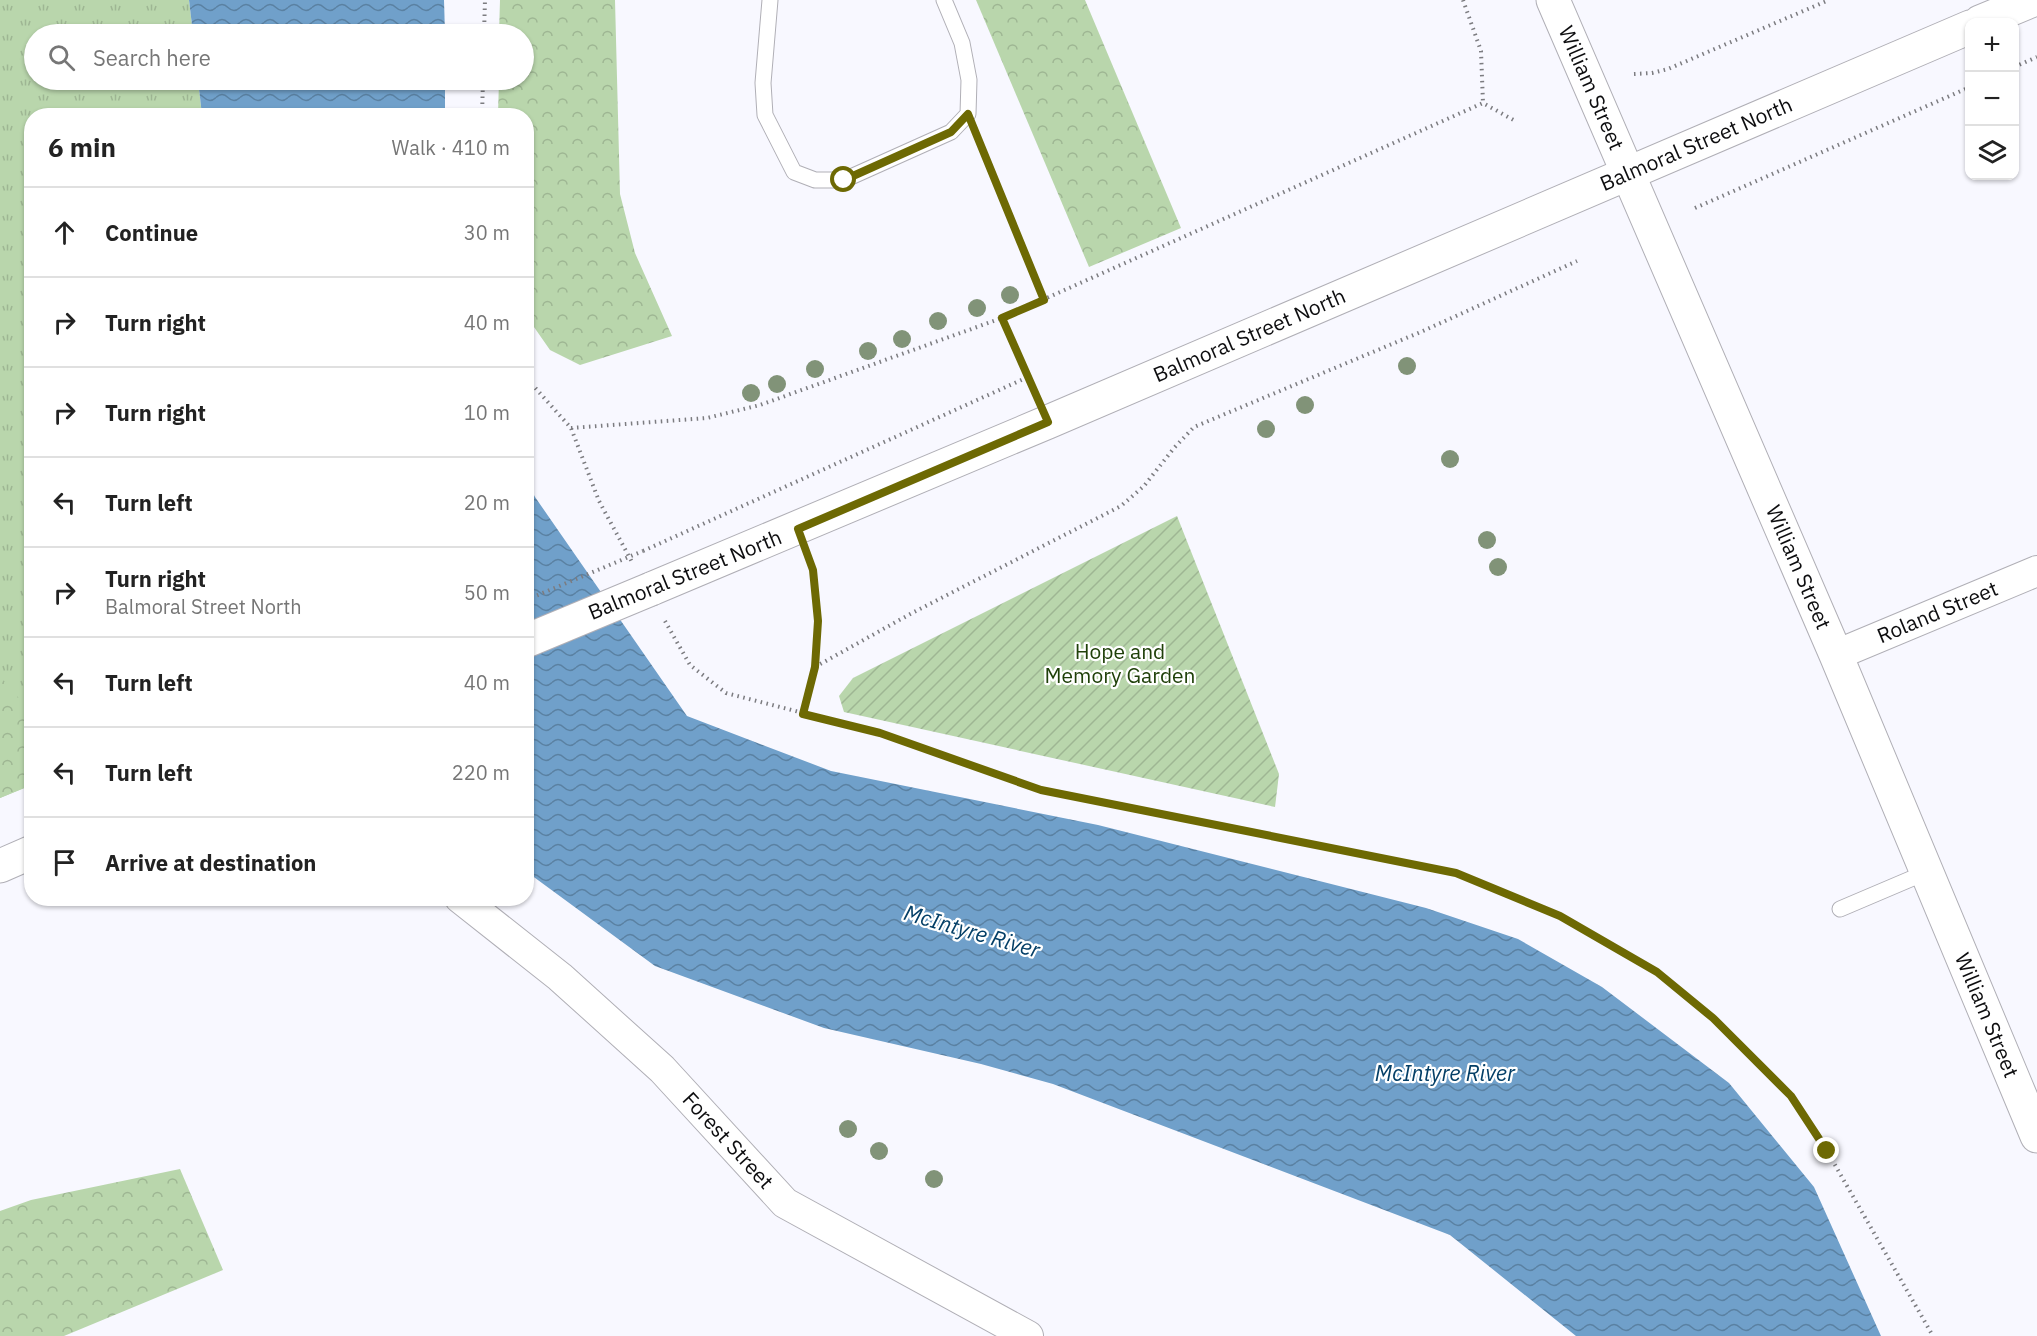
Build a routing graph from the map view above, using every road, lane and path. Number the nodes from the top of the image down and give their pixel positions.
1 (485, 0) edge
2 (770, 0) edge
3 (944, 0) edge
4 (1463, 0) edge
5 (1553, 0) edge
6 (1829, 0) edge
7 (2033, 0) edge
8 (1990, 18) edge
9 (484, 24) edge
10 (1965, 29) edge
11 (2037, 57) edge
12 (2019, 65) edge
13 (1634, 74) dead end
14 (1965, 89) edge
15 (483, 90) edge
16 (1483, 103) junction
17 (482, 108) edge
18 (968, 114) junction
19 (1517, 122) dead end
20 (1627, 174) junction
21 (1695, 208) dead end
22 (1577, 261) dead end
23 (1044, 300) junction
24 (1002, 318) junction
25 (1028, 377) junction
26 (534, 386) edge
27 (1048, 422) junction
28 (571, 428) junction
29 (798, 529) junction
30 (633, 563) dead end
31 (2037, 571) edge
32 (534, 597) edge
33 (656, 601) junction
34 (534, 639) edge
35 (1836, 655) junction
36 (815, 667) junction
37 (803, 714) junction
38 (24, 856) edge
39 (0, 866) edge
40 (1927, 872) junction
41 (470, 906) edge
42 (1840, 909) dead end
43 (2037, 1136) edge
44 (1028, 1336) edge
45 (1933, 1336) edge

1 - 9 path
2 - 18 lane
3 - 18 lane
4 - 16 path
5 - 20 main road, William Street
6 - 13 path
7 - 8 main road
10 - 20 main road, Balmoral Street North
11 - 12 path
14 - 21 path
15 - 17 path
16 - 19 path
16 - 23 path
18 - 23 path
20 - 27 main road, Balmoral Street North
20 - 35 main road, William Street
22 - 36 path
23 - 24 path
24 - 25 path
24 - 28 path
25 - 27 path
25 - 32 path, bridge
26 - 28 path
27 - 29 main road, Balmoral Street North
28 - 30 path
29 - 33 main road, Balmoral Street North
29 - 36 path
31 - 35 street, Roland Street
33 - 34 main road, Balmoral Street North, bridge
33 - 37 path
35 - 40 main road, William Street
36 - 37 path
37 - 45 path
38 - 39 main road
40 - 42 lane
40 - 43 main road, William Street
41 - 44 street, Forest Street

